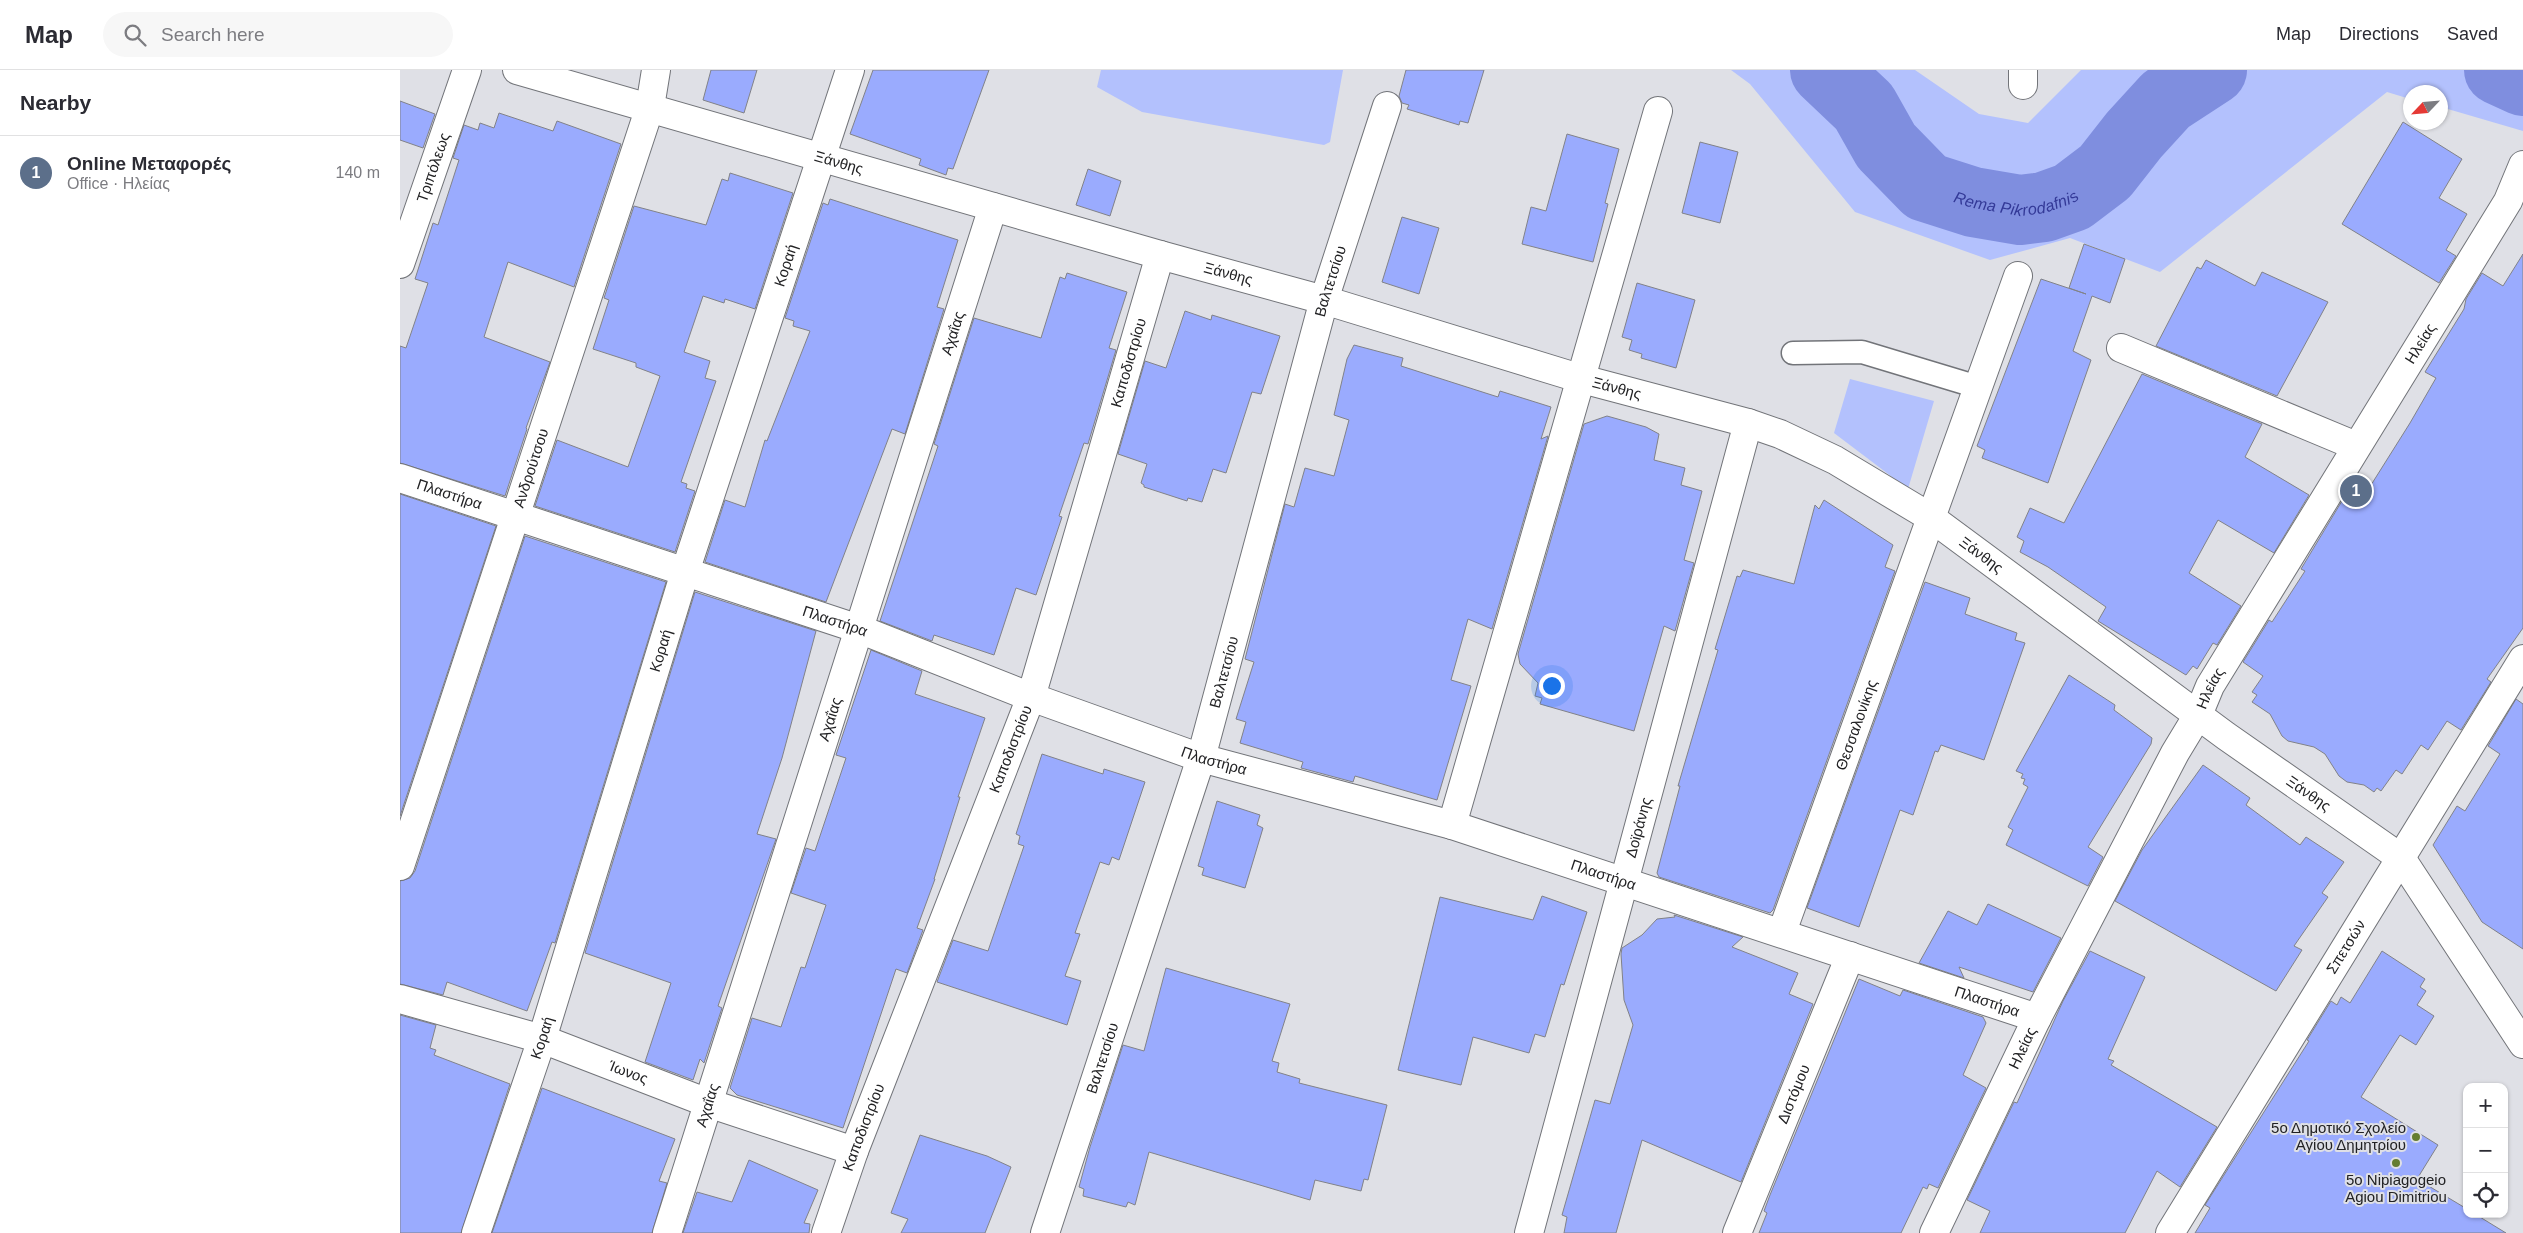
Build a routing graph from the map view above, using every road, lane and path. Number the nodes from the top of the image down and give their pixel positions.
1 (468, 70) edge
2 (517, 70) edge
3 (656, 70) edge
4 (850, 70) edge
5 (1387, 106) dead end
6 (650, 107) junction
7 (1658, 111) dead end
8 (821, 156) junction
9 (2523, 165) edge
10 (993, 207) junction
11 (1160, 255) junction
12 (400, 264) edge
13 (2018, 276) dead end
14 (1324, 300) junction
15 (2121, 348) dead end
16 (1793, 353) dead end
17 (1582, 379) junction
18 (1978, 387) junction
19 (1748, 423) junction
20 (2356, 446) junction
21 (400, 478) edge
22 (517, 516) junction
23 (1930, 517) junction
24 (685, 572) junction
25 (859, 629) junction
26 (2523, 660) edge
27 (1031, 697) junction
28 (2198, 715) junction
29 (1201, 758) junction
30 (1452, 825) junction
31 (2401, 858) junction
32 (400, 866) edge
33 (1625, 882) junction
34 (1782, 932) junction
35 (1850, 956) junction
36 (400, 999) edge
37 (2037, 1018) junction
38 (542, 1039) junction
39 (2523, 1044) edge
40 (708, 1103) junction
41 (854, 1151) junction
42 (476, 1233) edge
43 (667, 1233) edge
44 (826, 1233) edge
45 (1045, 1233) edge
46 (1529, 1233) edge
47 (1737, 1233) edge
48 (1934, 1233) edge
49 (2170, 1233) edge

1 - 12 street, Τριπόλεως
2 - 6 street, Ξάνθης
3 - 6 street, Ανδρούτσου
4 - 8 street, Κοραή
5 - 14 street, Βαλτετσίου
6 - 8 street, Ξάνθης
6 - 22 street, Ανδρούτσου
7 - 17 street
8 - 10 street, Ξάνθης
8 - 24 street, Κοραή
9 - 20 street, Ηλείας
10 - 11 street, Ξάνθης
10 - 25 street, Αχαΐας
11 - 14 street, Ξάνθης
11 - 27 street, Καποδιστρίου
13 - 18 street, Θεσσαλονίκης
14 - 17 street, Ξάνθης
14 - 29 street, Βαλτετσίου
15 - 20 street
16 - 18 lane
17 - 19 street, Ξάνθης
17 - 30 street
18 - 23 street, Θεσσαλονίκης
19 - 23 street, Ξάνθης
19 - 33 street, Δοϊράνης
20 - 28 street, Ηλείας
21 - 22 street, Πλαστήρα
22 - 24 street, Πλαστήρα
22 - 32 street, Ανδρούτσου
23 - 28 street, Ξάνθης
23 - 34 street, Θεσσαλονίκης
24 - 25 street, Πλαστήρα
24 - 38 street, Κοραή
25 - 27 street, Πλαστήρα
25 - 40 street, Αχαΐας
26 - 31 street, Σπετσών
27 - 29 street, Πλαστήρα
27 - 41 street, Καποδιστρίου
28 - 31 street, Ξάνθης
28 - 37 street, Ηλείας
29 - 30 street, Πλαστήρα
29 - 45 street, Βαλτετσίου
30 - 33 street, Πλαστήρα
31 - 39 street, Ξάνθης
31 - 49 street, Σπετσών
33 - 34 street, Πλαστήρα
33 - 46 street, Δοϊράνης
34 - 35 street, Πλαστήρα
35 - 37 street, Πλαστήρα
35 - 47 street, Διστόμου
36 - 38 street, Ίωνος
37 - 48 street, Ηλείας
38 - 40 street, Ίωνος
38 - 42 street, Κοραή
40 - 41 street, Ίωνος
40 - 43 street, Αχαΐας
41 - 44 street, Καποδιστρίου

